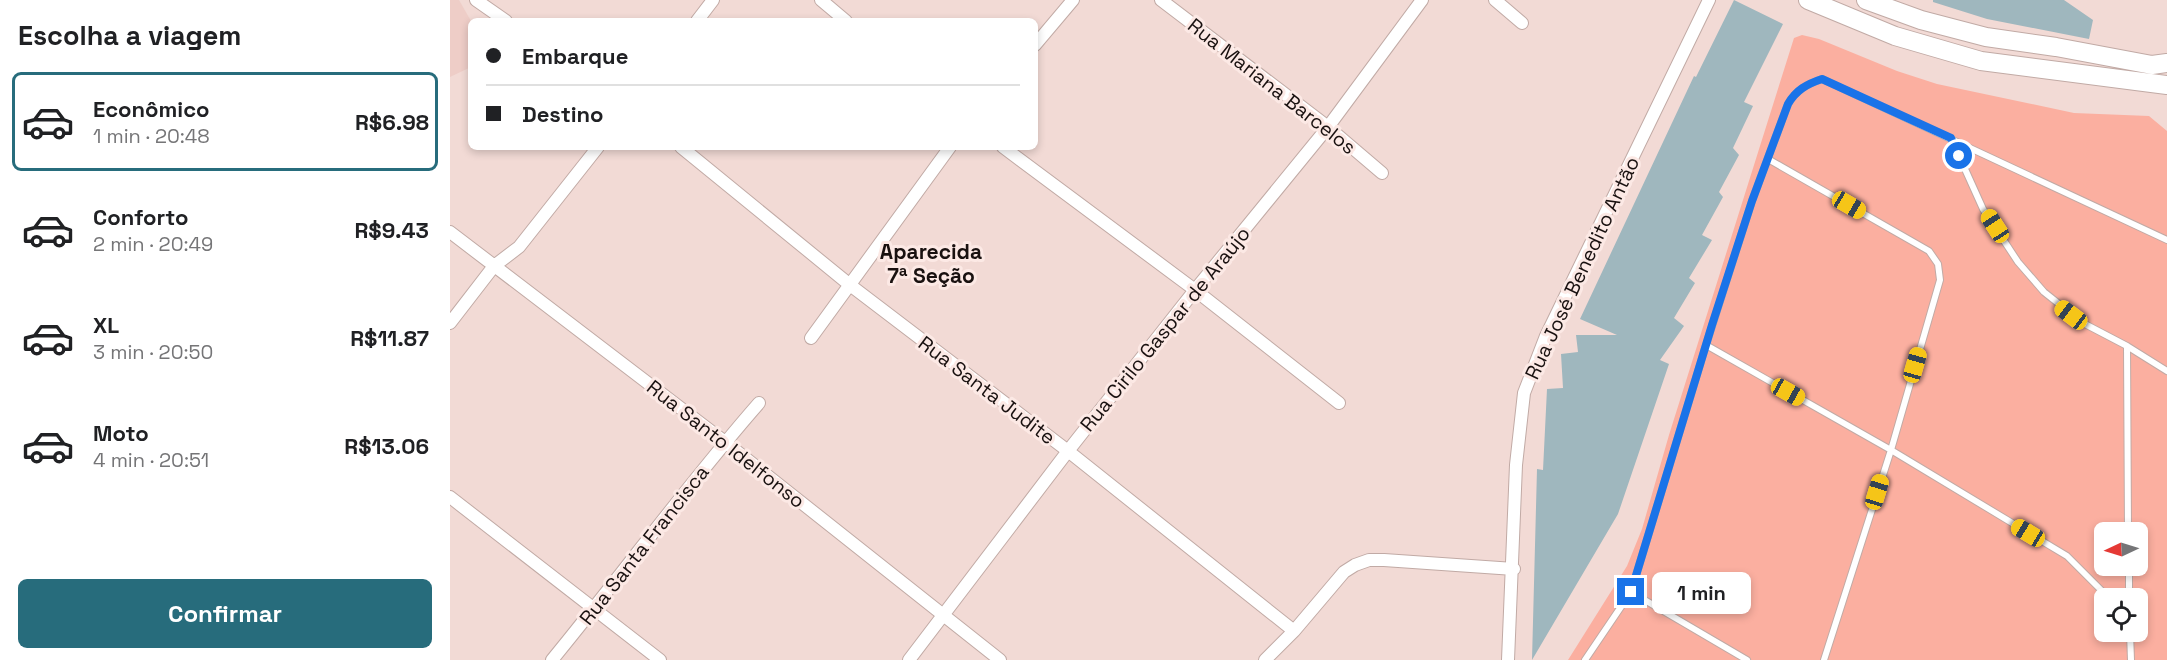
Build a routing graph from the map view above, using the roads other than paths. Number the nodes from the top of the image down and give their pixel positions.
1 (476, 0) edge
2 (713, 0) edge
3 (821, 0) edge
4 (1073, 0) edge
5 (1161, 0) edge
6 (1422, 0) edge
7 (1495, 0) edge
8 (1709, 0) edge
9 (1808, 0) edge
10 (1866, 0) edge
11 (502, 18) edge
12 (699, 18) edge
13 (842, 18) edge
14 (1522, 23) dead end
15 (1038, 41) edge
16 (2167, 63) edge
17 (2165, 87) edge
18 (1328, 127) junction
19 (1951, 138) junction
20 (596, 150) edge
21 (685, 150) edge
22 (948, 150) edge
23 (1007, 150) edge
24 (1768, 159) junction
25 (1382, 173) dead end
26 (450, 232) edge
27 (2167, 240) edge
28 (494, 266) junction
29 (850, 285) junction
30 (1195, 290) junction
31 (450, 323) edge
32 (811, 338) dead end
33 (1706, 345) junction
34 (2127, 346) junction
35 (2167, 371) edge
36 (759, 402) dead end
37 (1339, 403) dead end
38 (725, 442) junction
39 (1891, 450) junction
40 (1068, 452) junction
41 (450, 497) edge
42 (2128, 522) edge
43 (1514, 569) junction
44 (2099, 588) edge
45 (1631, 592) junction
46 (594, 609) junction
47 (944, 616) junction
48 (1294, 632) junction
49 (2130, 642) edge
50 (552, 660) edge
51 (660, 660) edge
52 (909, 660) edge
53 (1000, 660) edge
54 (1265, 660) edge
55 (1508, 660) edge
56 (1585, 660) edge
57 (1747, 660) edge
58 (1824, 660) edge
59 (2131, 660) edge

1 - 11 street
2 - 12 street
3 - 13 street
4 - 15 street
5 - 18 street, Rua Mariana Barcelos
6 - 18 street, Rua Cirilo Gaspar de Araújo
7 - 14 street
8 - 43 street, Rua José Benedito Antão
9 - 17 main road
10 - 16 main road
18 - 25 street, Rua Mariana Barcelos
18 - 30 street, Rua Cirilo Gaspar de Araújo
19 - 24 lane
19 - 27 lane
19 - 34 lane
20 - 28 street
21 - 29 street, Rua Santa Judite
22 - 29 street
23 - 30 street
24 - 33 lane
24 - 39 lane
26 - 28 street, Rua Santo Idelfonso
28 - 31 street
28 - 38 street, Rua Santo Idelfonso
29 - 32 street
29 - 40 street, Rua Santa Judite
30 - 37 street
30 - 40 street, Rua Cirilo Gaspar de Araújo
33 - 39 lane
33 - 45 lane
34 - 35 lane
34 - 42 lane
36 - 38 street, Rua Santa Francisca
38 - 46 street, Rua Santa Francisca
38 - 47 street, Rua Santo Idelfonso
39 - 44 lane
39 - 58 lane
40 - 47 street, Rua Cirilo Gaspar de Araújo
40 - 48 street, Rua Santa Judite
41 - 46 street
43 - 48 street
43 - 55 street, Rua José Benedito Antão
45 - 56 lane
45 - 57 lane
46 - 50 street, Rua Santa Francisca
46 - 51 street
47 - 52 street, Rua Cirilo Gaspar de Araújo
47 - 53 street, Rua Santo Idelfonso
48 - 54 street
49 - 59 lane

